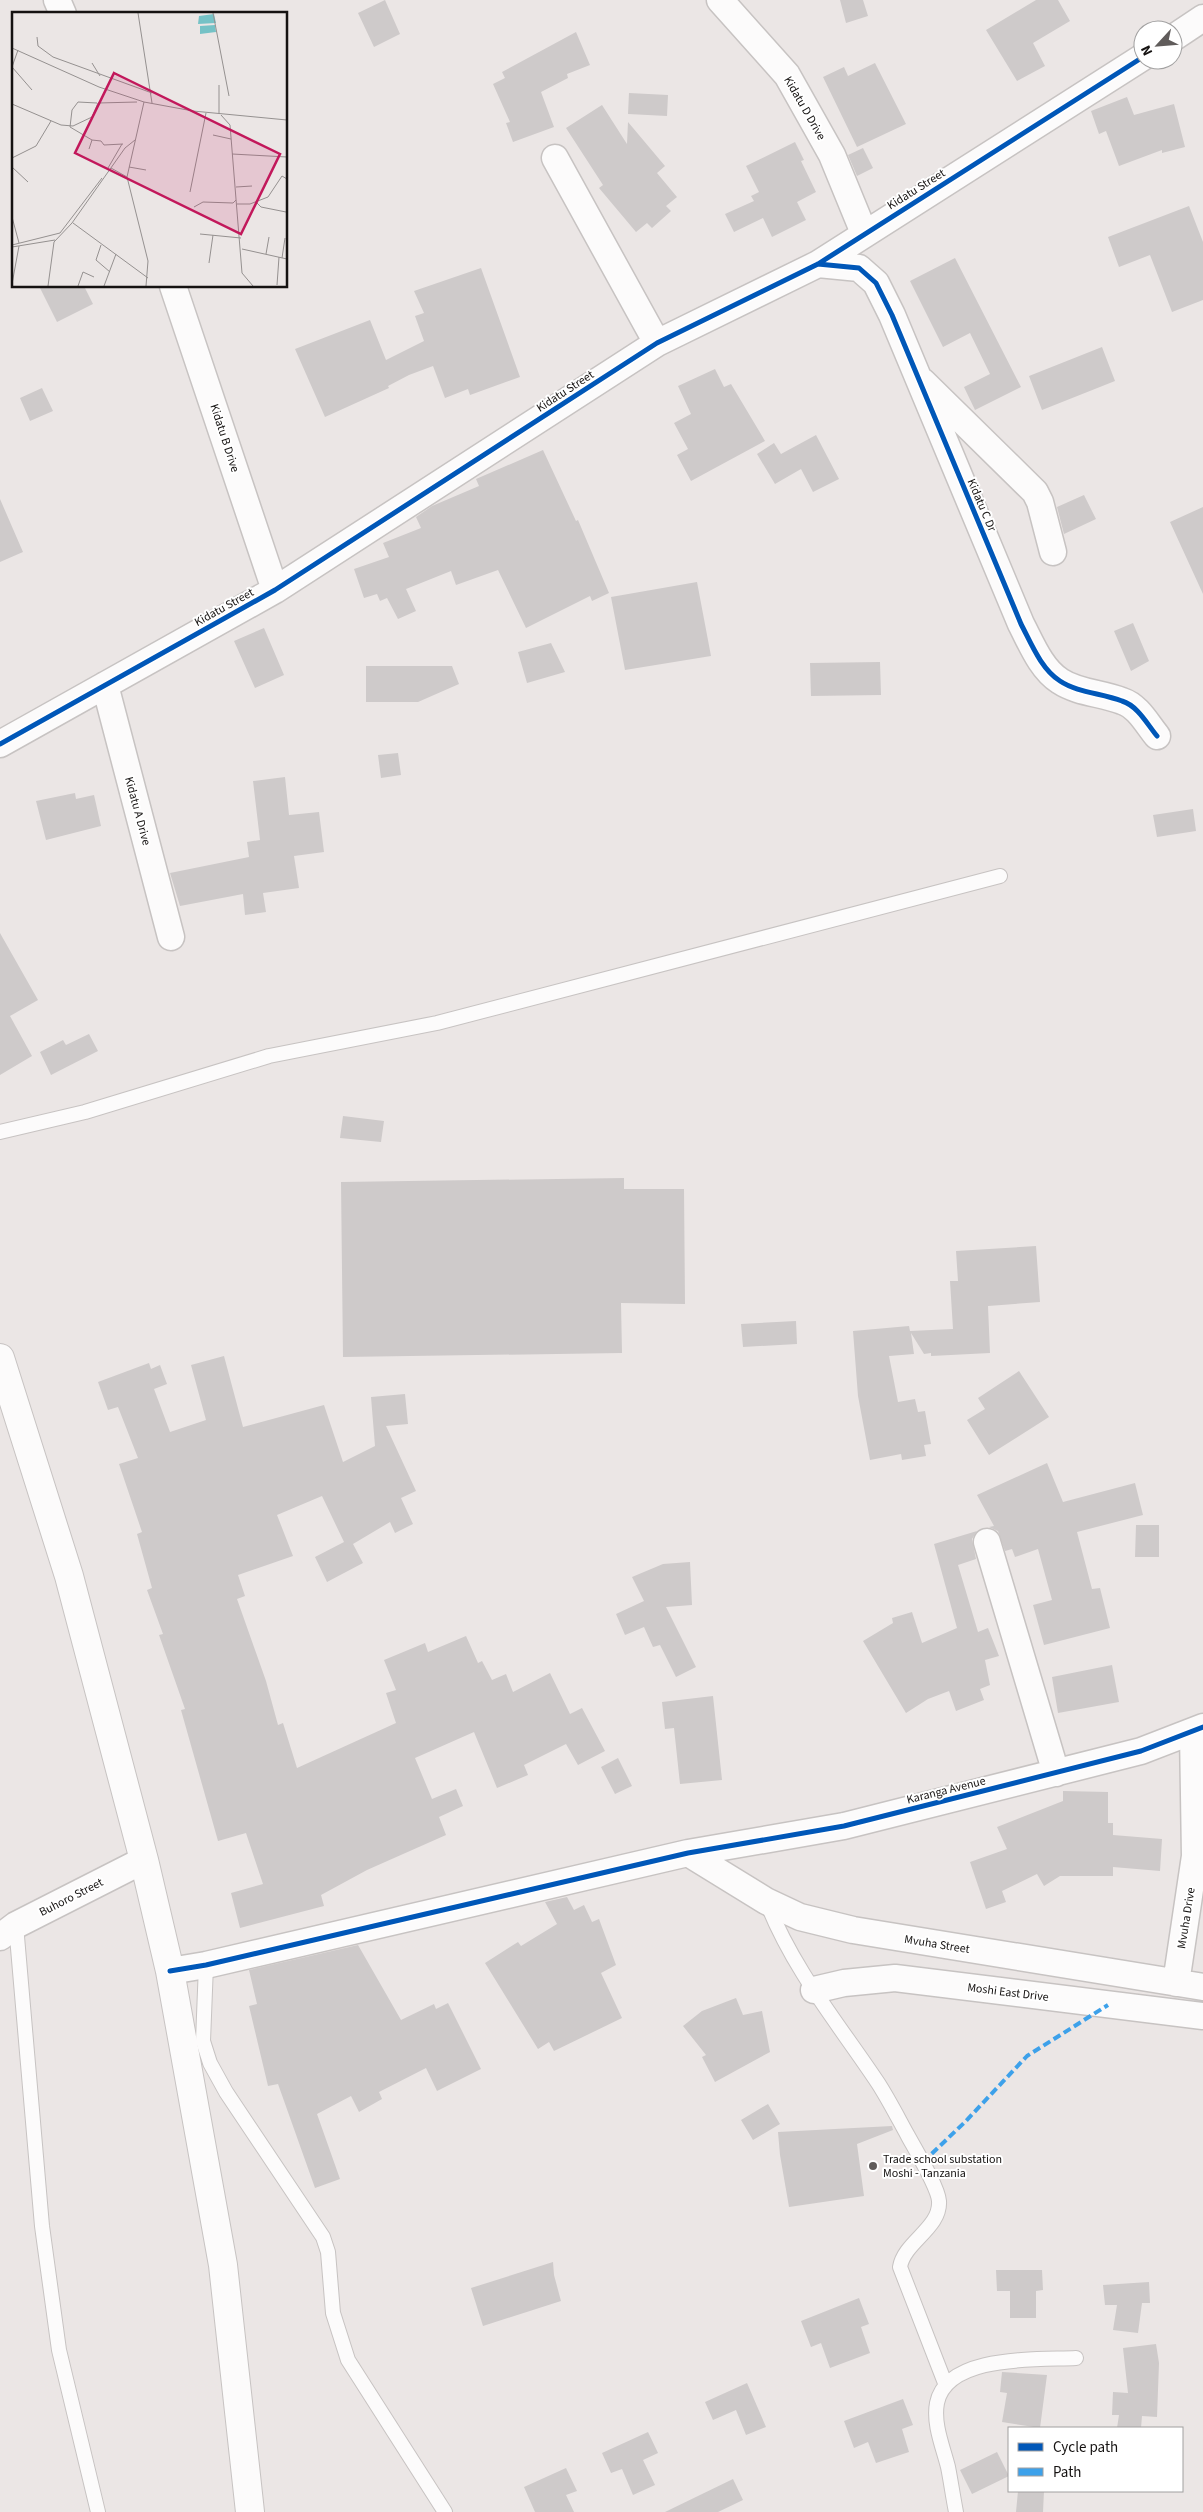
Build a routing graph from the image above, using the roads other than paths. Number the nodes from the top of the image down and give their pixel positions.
1 (57, 0) edge
2 (725, 2) edge
3 (62, 12) edge
4 (1203, 18) edge
5 (1183, 31) edge
6 (1133, 63) edge
7 (556, 158) dead end
8 (864, 233) junction
9 (818, 264) junction
10 (174, 288) edge
11 (657, 343) junction
12 (917, 376) junction
13 (1053, 552) dead end
14 (275, 590) junction
15 (105, 685) junction
16 (1156, 736) dead end
17 (0, 744) edge
18 (1000, 876) dead end
19 (171, 937) dead end
20 (0, 1132) edge
21 (0, 1358) edge
22 (987, 1542) dead end
23 (1198, 1730) edge
24 (1056, 1773) junction
25 (688, 1853) junction
26 (144, 1860) junction
27 (766, 1901) junction
28 (8, 1931) edge
29 (206, 1965) junction
30 (170, 1971) junction
31 (1176, 1983) junction
32 (1203, 1987) edge
33 (814, 1990) junction
34 (1203, 2016) edge
35 (1076, 2358) dead end
36 (945, 2384) junction
37 (98, 2512) edge
38 (250, 2512) edge
39 (445, 2512) edge
40 (956, 2512) edge

1 - 3 street
2 - 8 street, Kidatu D Drive
4 - 5 street
6 - 8 street, Kidatu Street
7 - 11 street
8 - 9 street, Kidatu Street
9 - 11 street, Kidatu Street
9 - 12 street, Kidatu C Dr
10 - 14 street, Kidatu B Drive
11 - 14 street, Kidatu Street
12 - 13 street
12 - 16 street, Kidatu C Dr
14 - 15 street, Kidatu Street
15 - 17 street, Kidatu Street
15 - 19 street, Kidatu A Drive
18 - 20 lane
21 - 26 highway
22 - 24 street
23 - 24 street, Karanga Avenue
23 - 31 street, Mvuha Drive
24 - 25 street, Karanga Avenue
25 - 27 street, Mvuha Street
25 - 29 street, Karanga Avenue
26 - 28 street, Buhoro Street
26 - 30 highway
27 - 31 street, Mvuha Street
27 - 33 lane
28 - 37 lane
29 - 30 street, Karanga Avenue
29 - 39 lane
30 - 38 highway
31 - 32 street, Mvuha Street
33 - 34 street, Moshi East Drive
33 - 36 lane
35 - 36 lane
36 - 40 lane

